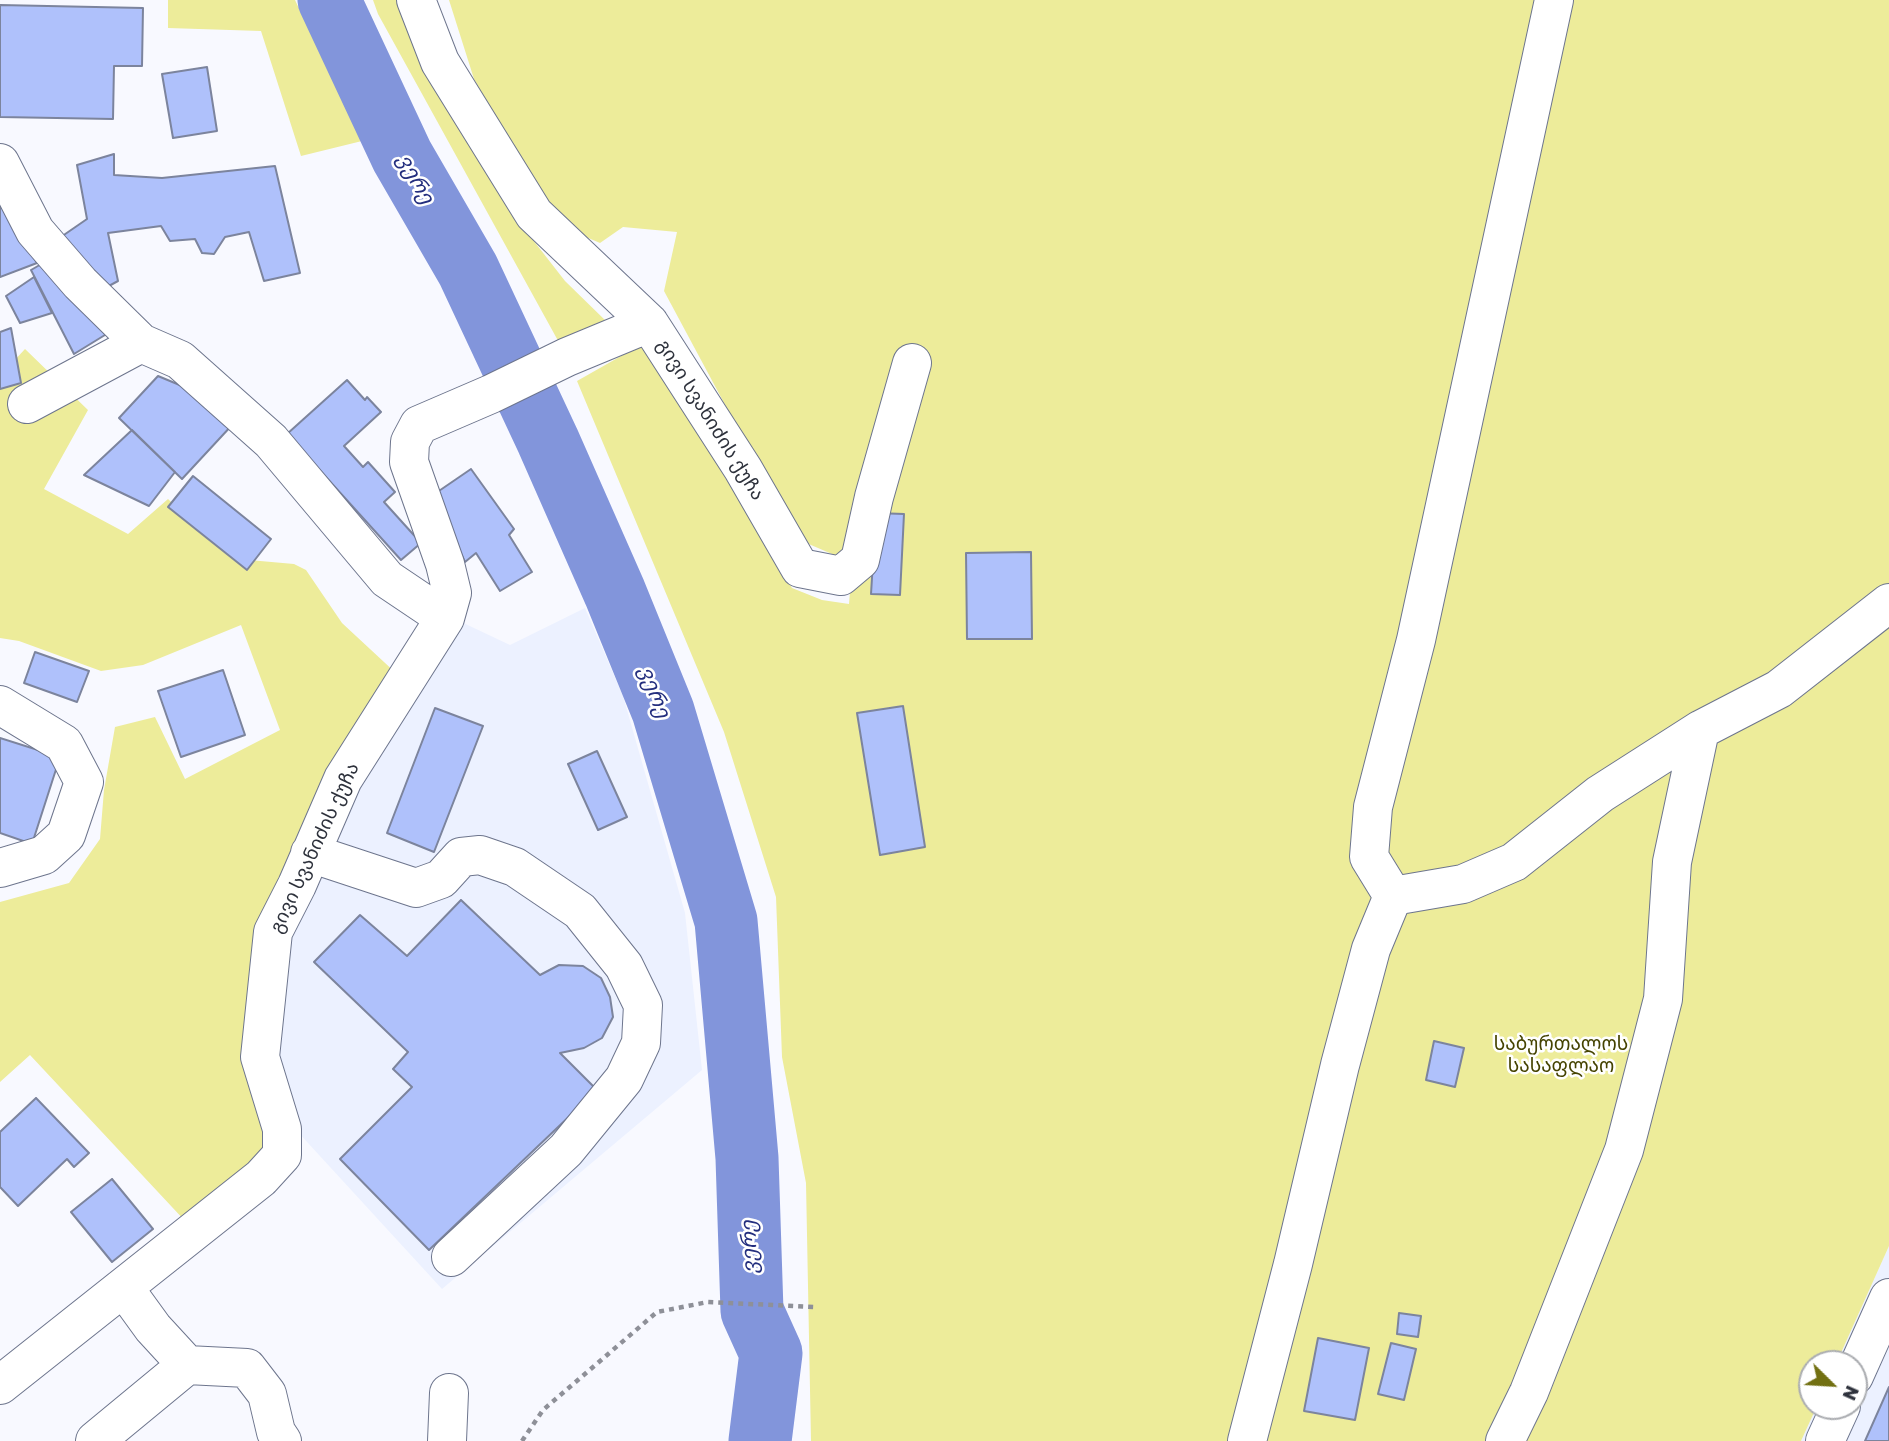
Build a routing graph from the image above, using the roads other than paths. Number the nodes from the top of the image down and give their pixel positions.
1 (416, 0) edge
2 (1554, 0) edge
3 (0, 163) edge
4 (649, 323) junction
5 (141, 343) junction
6 (912, 363) dead end
7 (27, 404) dead end
8 (1889, 603) edge
9 (446, 618) junction
10 (0, 705) edge
11 (1700, 730) junction
12 (310, 853) junction
13 (0, 868) edge
14 (1393, 896) junction
15 (451, 1257) dead end
16 (124, 1288) junction
17 (1889, 1298) edge
18 (1866, 1350) edge
19 (187, 1365) junction
20 (0, 1385) edge
21 (449, 1393) dead end
22 (1835, 1420) edge
23 (108, 1437) edge
24 (282, 1441) edge
25 (447, 1441) edge
26 (1247, 1441) edge
27 (1505, 1441) edge
28 (1825, 1441) edge

1 - 4 street
2 - 14 street
3 - 5 street
4 - 6 street, გივი სვანიძის ქუჩა
4 - 9 street, გივი სვანიძის ქუჩა
5 - 7 street
5 - 9 street
8 - 11 street
9 - 12 street, გივი სვანიძის ქუჩა
10 - 13 street
11 - 14 street
11 - 27 street
12 - 15 street
12 - 16 street, გივი სვანიძის ქუჩა
14 - 26 street
16 - 19 street
16 - 20 street, გივი სვანიძის ქუჩა
17 - 18 street
19 - 23 street
19 - 24 street
21 - 25 street
22 - 28 street

